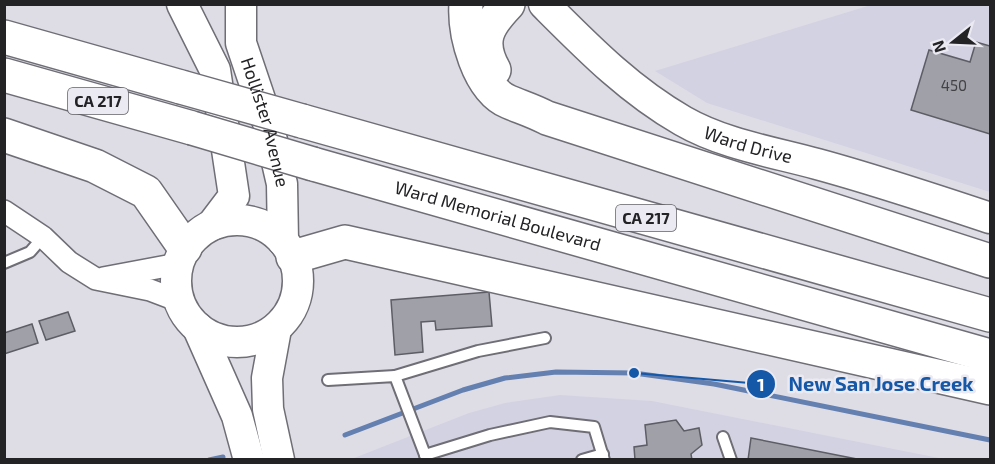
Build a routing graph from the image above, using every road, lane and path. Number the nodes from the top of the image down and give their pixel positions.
1 (182, 4) edge
2 (241, 4) edge
3 (466, 4) edge
4 (508, 4) edge
5 (544, 4) edge
6 (4, 37) edge
7 (4, 75) edge
8 (521, 104) junction
9 (4, 135) edge
10 (4, 211) edge
11 (990, 218) edge
12 (212, 225) junction
13 (43, 237) junction
14 (288, 249) junction
15 (182, 256) junction
16 (990, 261) edge
17 (4, 263) edge
18 (96, 279) junction
19 (179, 301) junction
20 (990, 315) edge
21 (198, 328) junction
22 (276, 329) junction
23 (545, 338) dead end
24 (990, 356) edge
25 (395, 376) junction
26 (328, 380) dead end
27 (990, 388) edge
28 (723, 437) dead end
29 (426, 457) edge
30 (603, 457) edge
31 (249, 459) edge
32 (279, 459) edge
33 (582, 459) edge
34 (731, 459) edge

1 - 12 main road, Hollister Avenue
2 - 14 main road, Hollister Avenue
3 - 8 highway
4 - 8 highway
5 - 11 main road, Ward Drive
6 - 20 highway, CA 217, bridge
7 - 24 highway, Ward Memorial Boulevard / CA 217, bridge
8 - 16 highway
9 - 15 highway
10 - 13 street
12 - 14 main road
12 - 15 main road
13 - 17 lane
13 - 18 street
14 - 22 main road
14 - 27 highway
15 - 18 street
15 - 19 main road
18 - 19 street
19 - 21 main road
21 - 22 main road
21 - 31 main road
22 - 32 main road
23 - 25 lane
25 - 26 lane
25 - 29 lane
28 - 34 lane
29 - 30 lane
30 - 33 lane

